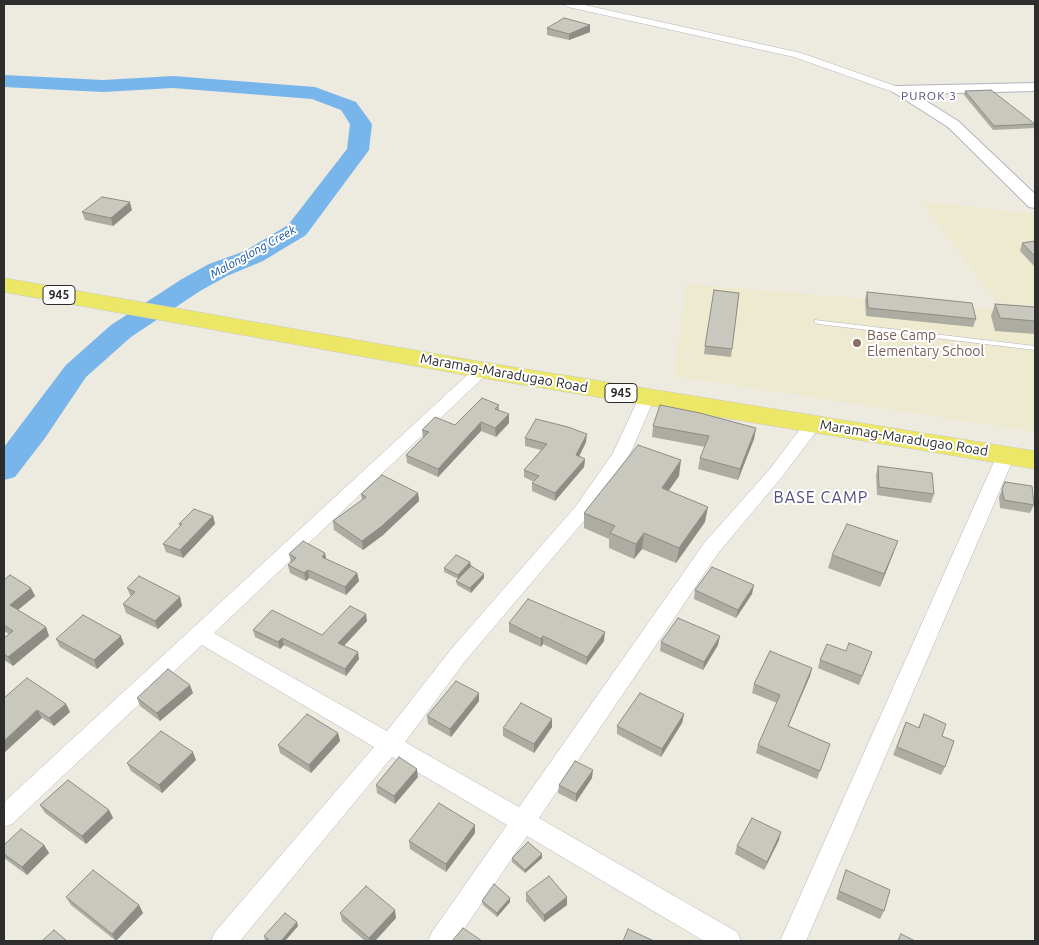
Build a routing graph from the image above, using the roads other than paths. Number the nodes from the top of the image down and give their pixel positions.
1 (568, 4) edge
2 (620, 7) dead end
3 (607, 13) junction
4 (1035, 87) edge
5 (897, 90) junction
6 (1035, 202) edge
7 (4, 285) edge
8 (818, 322) dead end
9 (1035, 348) edge
10 (482, 370) junction
11 (648, 397) junction
12 (813, 424) junction
13 (1006, 455) junction
14 (1035, 460) edge
15 (200, 634) junction
16 (390, 745) junction
17 (4, 817) edge
18 (523, 823) junction
19 (224, 941) edge
20 (441, 941) edge
21 (728, 941) edge
22 (793, 941) edge

1 - 3 street
2 - 3 street
3 - 5 street
4 - 5 street
5 - 6 street
7 - 10 main road, Maramag-Maradugao Road / 945
8 - 9 lane
10 - 11 main road, Maramag-Maradugao Road / 945
10 - 15 street
11 - 12 main road, Maramag-Maradugao Road / 945
11 - 16 street
12 - 13 main road, Maramag-Maradugao Road / 945
12 - 18 street
13 - 14 main road, Maramag-Maradugao Road / 945
13 - 22 street
15 - 16 street
15 - 17 street
16 - 18 street
16 - 19 street
18 - 20 street
18 - 21 street

